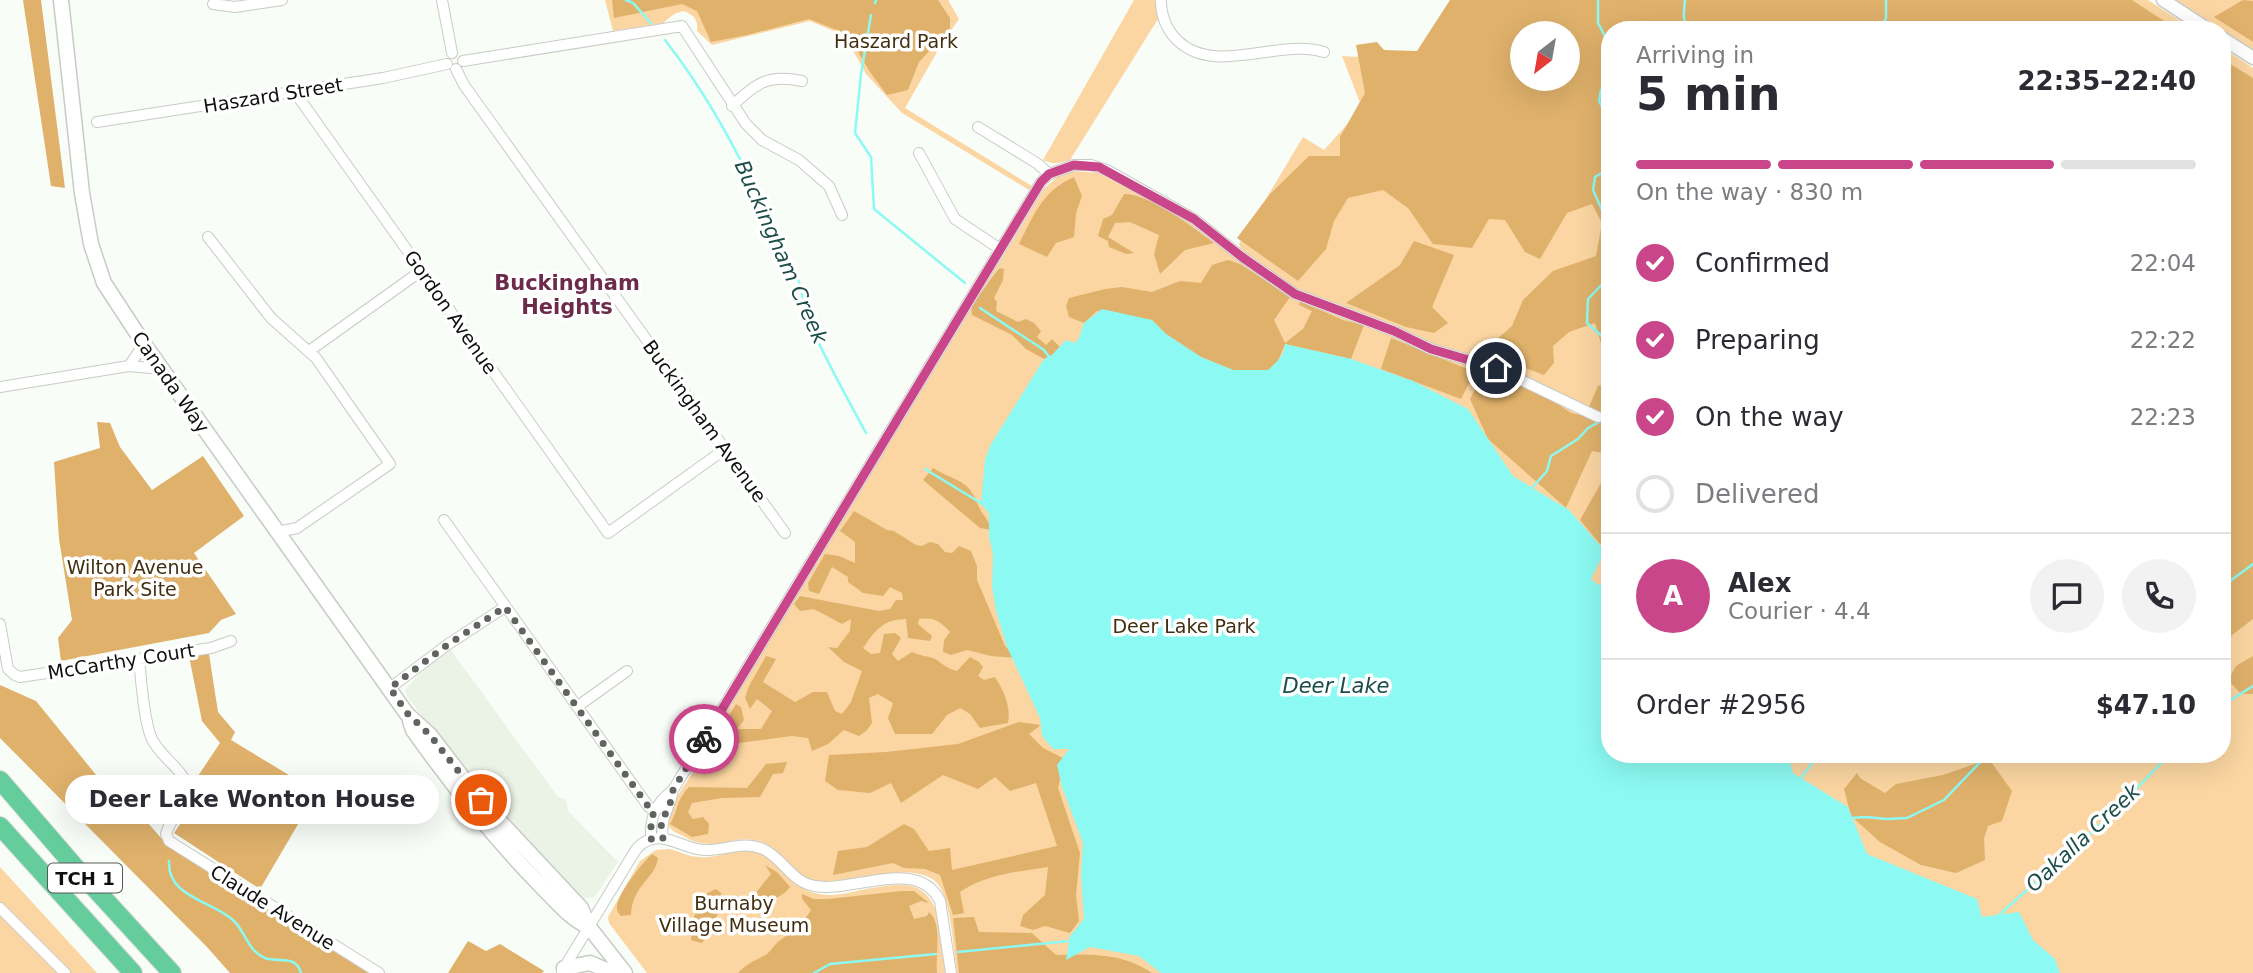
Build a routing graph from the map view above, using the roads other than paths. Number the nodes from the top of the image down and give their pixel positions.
1 (61, 0) edge
2 (282, 0) edge
3 (442, 0) edge
4 (1161, 0) edge
5 (2163, 0) edge
6 (213, 4) dead end
7 (2195, 21) edge
8 (2231, 44) edge
9 (1324, 52) dead end
10 (2253, 58) edge
11 (454, 62) junction
12 (802, 80) dead end
13 (294, 92) junction
14 (732, 106) junction
15 (97, 122) dead end
16 (978, 127) dead end
17 (919, 153) dead end
18 (1049, 174) junction
19 (842, 215) dead end
20 (208, 237) dead end
21 (1000, 249) junction
22 (421, 271) junction
23 (144, 344) junction
24 (309, 351) junction
25 (129, 366) junction
26 (161, 369) junction
27 (0, 387) edge
28 (1598, 417) dead end
29 (725, 449) junction
30 (444, 520) dead end
31 (277, 532) junction
32 (785, 533) dead end
33 (505, 607) junction
34 (0, 624) edge
35 (231, 641) dead end
36 (139, 659) junction
37 (627, 671) dead end
38 (390, 688) junction
39 (578, 706) junction
40 (0, 780) edge
41 (673, 790) junction
42 (654, 811) junction
43 (0, 826) edge
44 (651, 839) junction
45 (663, 839) junction
46 (0, 908) edge
47 (589, 927) junction
48 (563, 971) edge
49 (65, 973) edge
50 (133, 973) edge
51 (172, 973) edge
52 (379, 973) edge
53 (613, 973) edge
54 (625, 973) edge
55 (951, 973) edge

1 - 23 main road, Canada Way
2 - 6 street
3 - 11 street, Buckingham Avenue
4 - 9 street
5 - 7 street
8 - 10 street
11 - 13 street, Haszard Street
11 - 14 street, Haszard Street
11 - 29 street, Buckingham Avenue
12 - 14 street
13 - 15 street, Haszard Street
13 - 22 street, Gordon Avenue
14 - 19 street
16 - 18 street
17 - 21 street
18 - 21 street
18 - 28 street
20 - 24 street
21 - 41 street
22 - 24 street
22 - 29 street, Gordon Avenue
23 - 25 street
23 - 26 main road, Canada Way
24 - 31 street
25 - 26 street
25 - 27 street
26 - 31 main road, Canada Way
29 - 32 street, Buckingham Avenue
30 - 33 street
31 - 38 main road, Canada Way
33 - 38 street
33 - 39 street
34 - 36 street, McCarthy Court
35 - 36 street, McCarthy Court
36 - 52 street, Claude Avenue
37 - 39 street
38 - 47 main road, Canada Way
39 - 42 street
40 - 51 highway, TCH 1
41 - 42 street
41 - 45 street
42 - 44 street
43 - 50 highway, TCH 1
44 - 45 street
44 - 47 street
45 - 55 street
46 - 49 street
47 - 48 street
47 - 54 main road, Canada Way
48 - 53 main road

